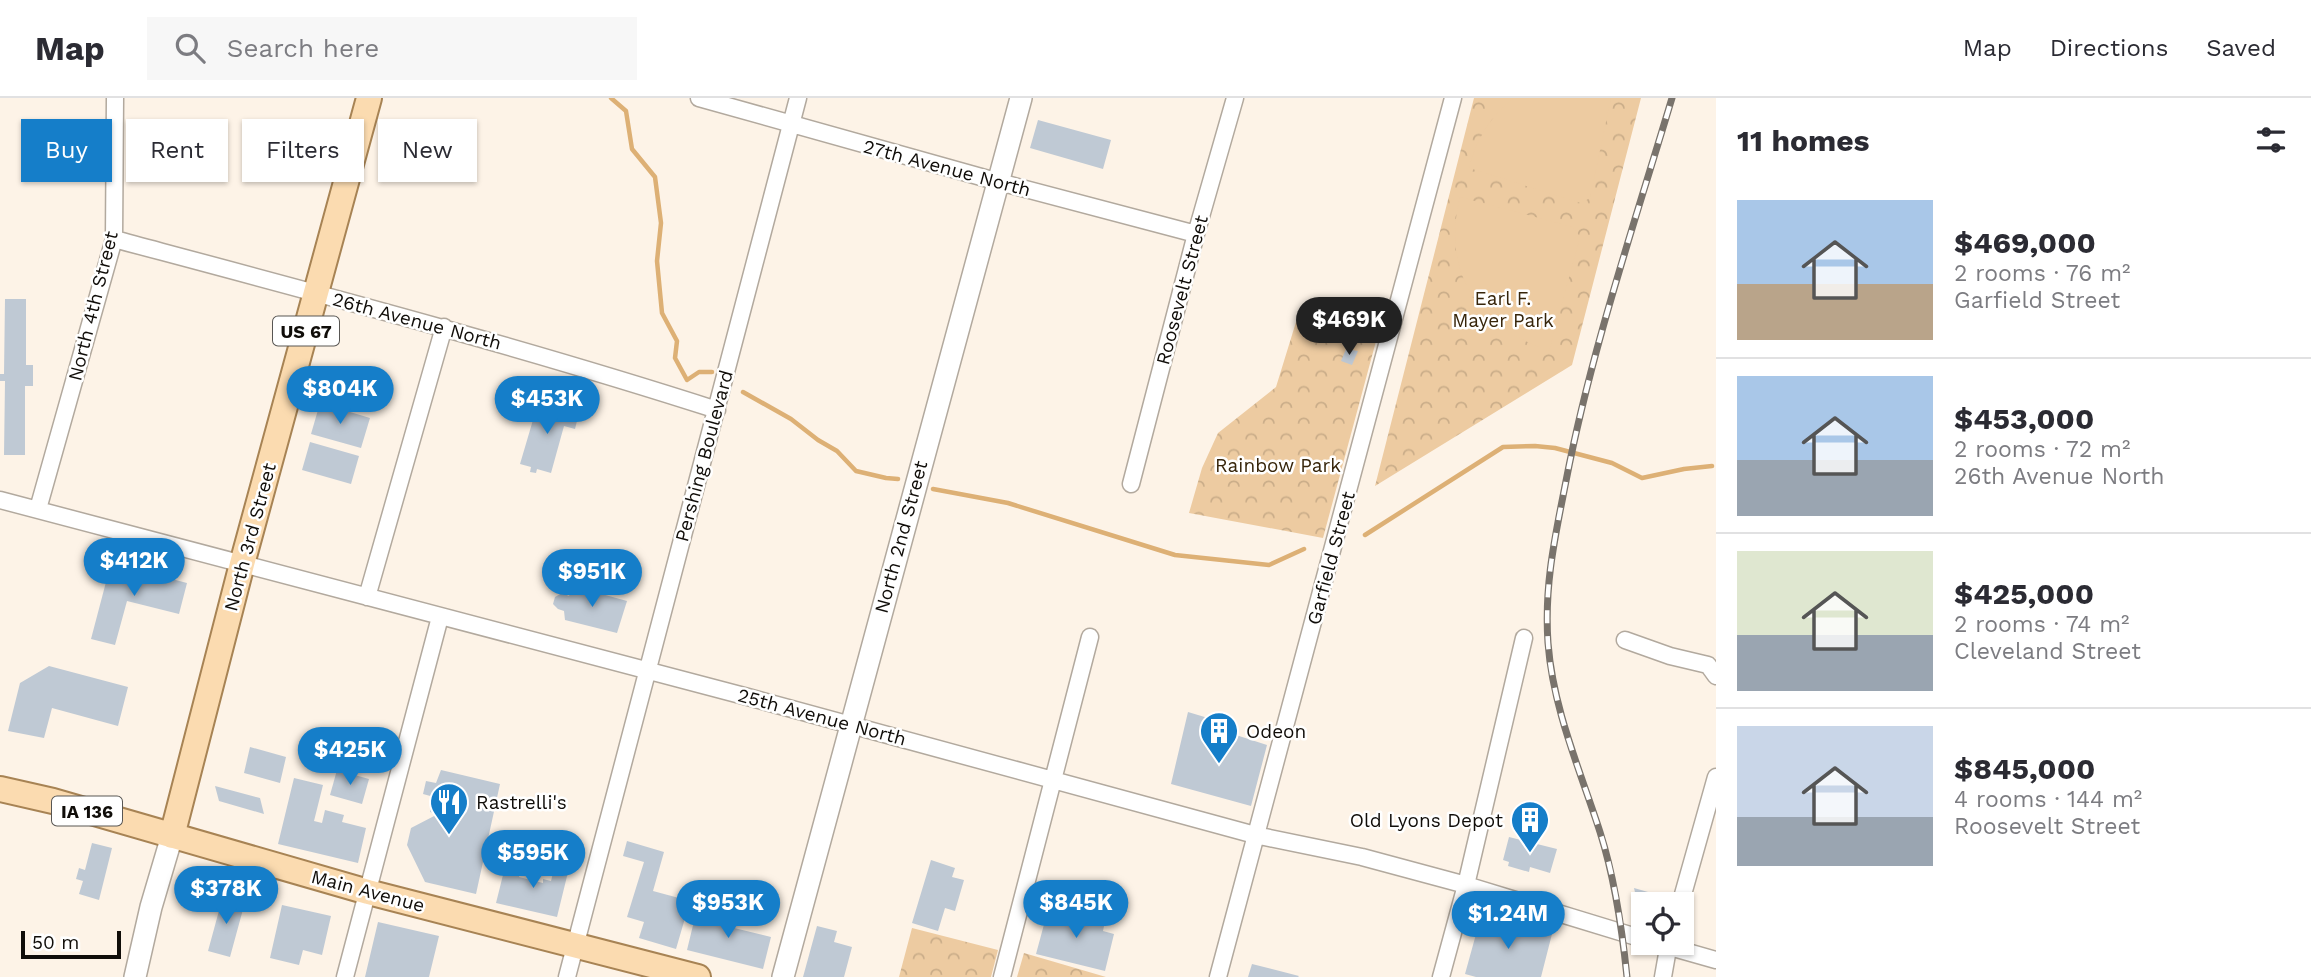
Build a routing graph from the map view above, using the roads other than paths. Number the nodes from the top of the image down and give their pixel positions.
1 (115, 98) edge
2 (369, 98) edge
3 (699, 98) edge
4 (799, 98) edge
5 (1021, 98) edge
6 (1235, 98) edge
7 (1453, 98) edge
8 (791, 125) junction
9 (999, 182) junction
10 (1196, 234) junction
11 (114, 239) junction
12 (317, 293) junction
13 (444, 327) junction
14 (717, 410) junction
15 (1131, 484) dead end
16 (0, 500) edge
17 (38, 509) junction
18 (242, 564) junction
19 (367, 597) junction
20 (440, 617) junction
21 (1090, 637) dead end
22 (1524, 638) dead end
23 (1625, 640) dead end
24 (646, 671) junction
25 (1716, 676) edge
26 (850, 724) junction
27 (1716, 777) edge
28 (1052, 779) junction
29 (0, 789) edge
30 (1255, 835) junction
31 (172, 836) junction
32 (1466, 885) junction
33 (368, 891) junction
34 (1684, 892) edge
35 (1631, 935) edge
36 (574, 943) junction
37 (1694, 954) edge
38 (1663, 955) edge
39 (1716, 960) edge
40 (135, 977) edge
41 (345, 977) edge
42 (567, 977) edge
43 (698, 977) edge
44 (783, 977) edge
45 (1002, 977) edge
46 (1218, 977) edge
47 (1441, 977) edge
48 (1662, 977) edge

1 - 11 street, North 4th Street
2 - 12 main road, North 3rd Street / US 67
3 - 8 street, 27th Avenue North
4 - 8 street, Pershing Boulevard
5 - 9 street, North 2nd Street
6 - 10 street, Roosevelt Street
7 - 30 street, Garfield Street
8 - 9 street, 27th Avenue North
8 - 14 street, Pershing Boulevard
9 - 10 street, 27th Avenue North
9 - 26 street, North 2nd Street
10 - 15 street, Roosevelt Street
11 - 12 street, 26th Avenue North
11 - 17 street, North 4th Street
12 - 13 street, 26th Avenue North
12 - 18 main road, North 3rd Street / US 67
13 - 14 street, 26th Avenue North
13 - 19 street
14 - 24 street, Pershing Boulevard
16 - 17 street, 25th Avenue North
17 - 18 street, 25th Avenue North
18 - 19 street, 25th Avenue North
18 - 31 main road, North 3rd Street / US 67
19 - 20 street, 25th Avenue North
20 - 24 street, 25th Avenue North
20 - 33 street
21 - 28 street
22 - 32 street
23 - 25 street
24 - 26 street, 25th Avenue North
24 - 36 street, Pershing Boulevard
26 - 28 street, 25th Avenue North
26 - 44 street, North 2nd Street
27 - 34 street
28 - 30 street, 25th Avenue North
28 - 45 street
29 - 31 main road, Main Avenue / IA 136
30 - 32 street, 25th Avenue North
30 - 46 street, Garfield Street
31 - 33 main road, Main Avenue
31 - 40 street, North 3rd Street
32 - 35 street, 25th Avenue North
32 - 47 street
33 - 36 main road, Main Avenue
33 - 41 street
36 - 42 street, Pershing Boulevard
36 - 43 main road, Main Avenue
37 - 39 street
38 - 48 street

